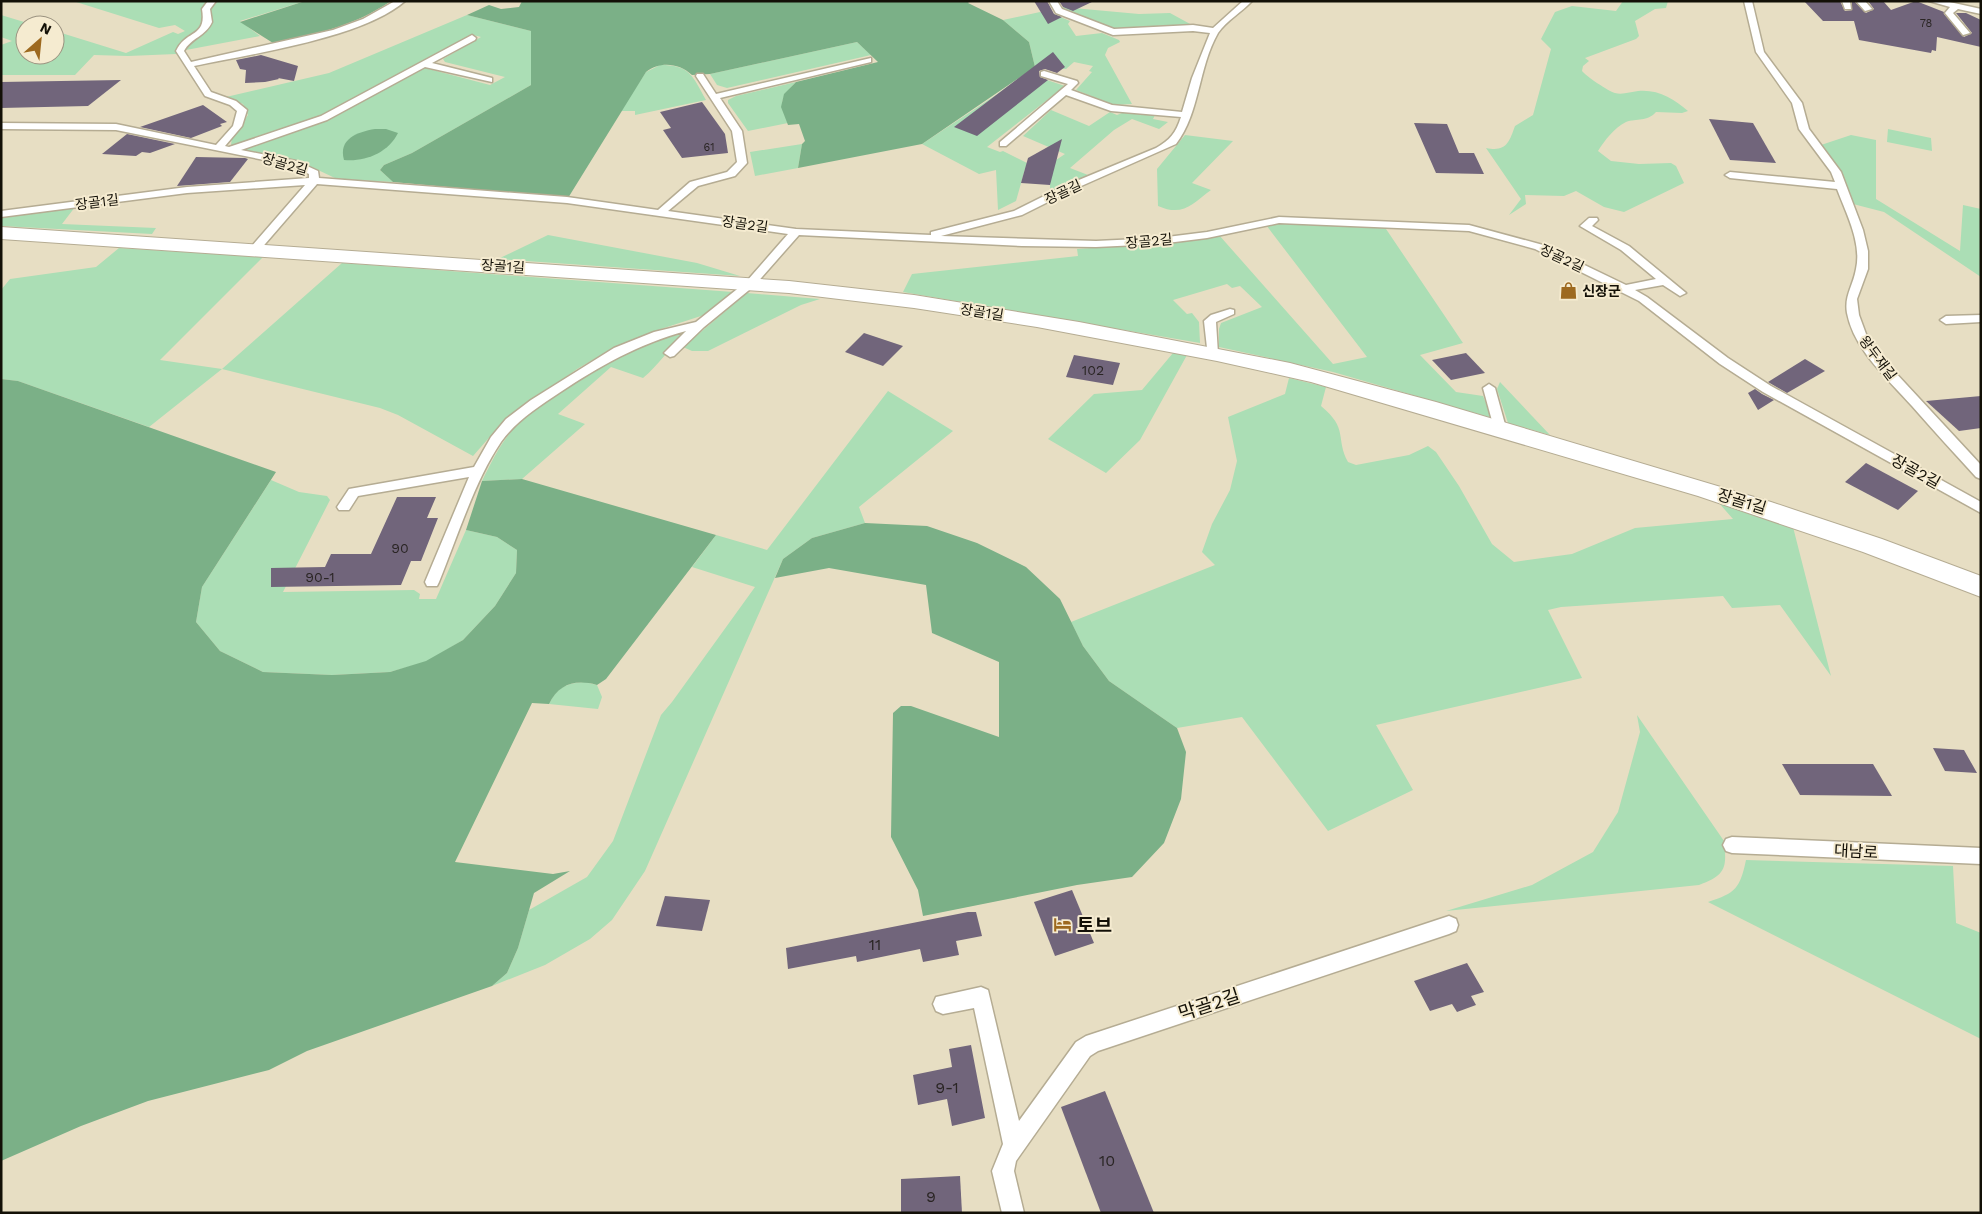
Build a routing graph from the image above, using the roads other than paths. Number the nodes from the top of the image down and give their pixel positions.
1 (212, 1) edge
2 (401, 1) edge
3 (1053, 1) edge
4 (1748, 1) edge
5 (1860, 1) edge
6 (1933, 1) edge
7 (1243, 2) edge
8 (1954, 7) junction
9 (1868, 9) dead end
10 (1981, 12) edge
11 (1215, 31) junction
12 (1966, 34) dead end
13 (472, 38) dead end
14 (868, 60) dead end
15 (425, 64) junction
16 (188, 65) junction
17 (1044, 74) dead end
18 (700, 76) dead end
19 (489, 80) dead end
20 (1065, 91) junction
21 (714, 98) junction
22 (1187, 116) junction
23 (1, 126) edge
24 (1002, 144) dead end
25 (223, 149) junction
26 (1730, 175) dead end
27 (314, 181) junction
28 (1842, 186) junction
29 (661, 212) junction
30 (1, 214) edge
31 (1593, 220) dead end
32 (796, 232) junction
33 (1, 233) edge
34 (919, 238) junction
35 (256, 249) junction
36 (1665, 281) junction
37 (750, 284) junction
38 (1625, 289) junction
39 (1680, 293) dead end
40 (1230, 312) dead end
41 (1981, 318) edge
42 (1946, 320) dead end
43 (700, 324) junction
44 (670, 353) dead end
45 (1212, 354) junction
46 (1489, 388) dead end
47 (1500, 428) junction
48 (478, 472) junction
49 (1981, 474) edge
50 (344, 507) dead end
51 (1981, 508) edge
52 (432, 582) dead end
53 (1981, 587) edge
54 (1732, 845) dead end
55 (1981, 856) edge
56 (1450, 925) dead end
57 (943, 1004) dead end
58 (1014, 1146) junction
59 (1013, 1213) edge

1 - 16 lane
2 - 16 lane
3 - 11 lane
4 - 28 lane, 왕두재길
5 - 9 lane
6 - 8 lane
7 - 11 lane, 장골길
8 - 10 lane
8 - 12 lane
11 - 22 lane, 장골길
13 - 15 lane, 장골2길
14 - 21 lane
15 - 19 lane
15 - 25 lane, 장골2길
16 - 25 lane
17 - 20 lane
18 - 21 lane
20 - 22 lane
20 - 24 lane
21 - 29 lane
22 - 34 lane, 장골길
23 - 25 lane, 장골2길
25 - 27 lane, 장골2길
26 - 28 lane
27 - 29 lane, 장골2길
27 - 30 lane, 장골1길
27 - 35 lane
28 - 49 lane, 왕두재길
29 - 32 lane, 장골2길
31 - 36 lane
32 - 34 lane, 장골2길
32 - 37 lane
33 - 35 street, 장골1길
34 - 38 lane, 장골2길
35 - 37 street, 장골1길
36 - 38 lane
36 - 39 lane
37 - 43 lane
37 - 45 street, 장골1길
38 - 51 lane, 장골2길
40 - 45 lane
41 - 42 lane
43 - 44 lane
43 - 48 lane
45 - 47 street, 장골1길
46 - 47 lane
47 - 53 street, 장골1길
48 - 50 lane
48 - 52 lane
54 - 55 lane, 대남로
56 - 58 lane, 막골2길
57 - 58 lane
58 - 59 lane, 막골2길

